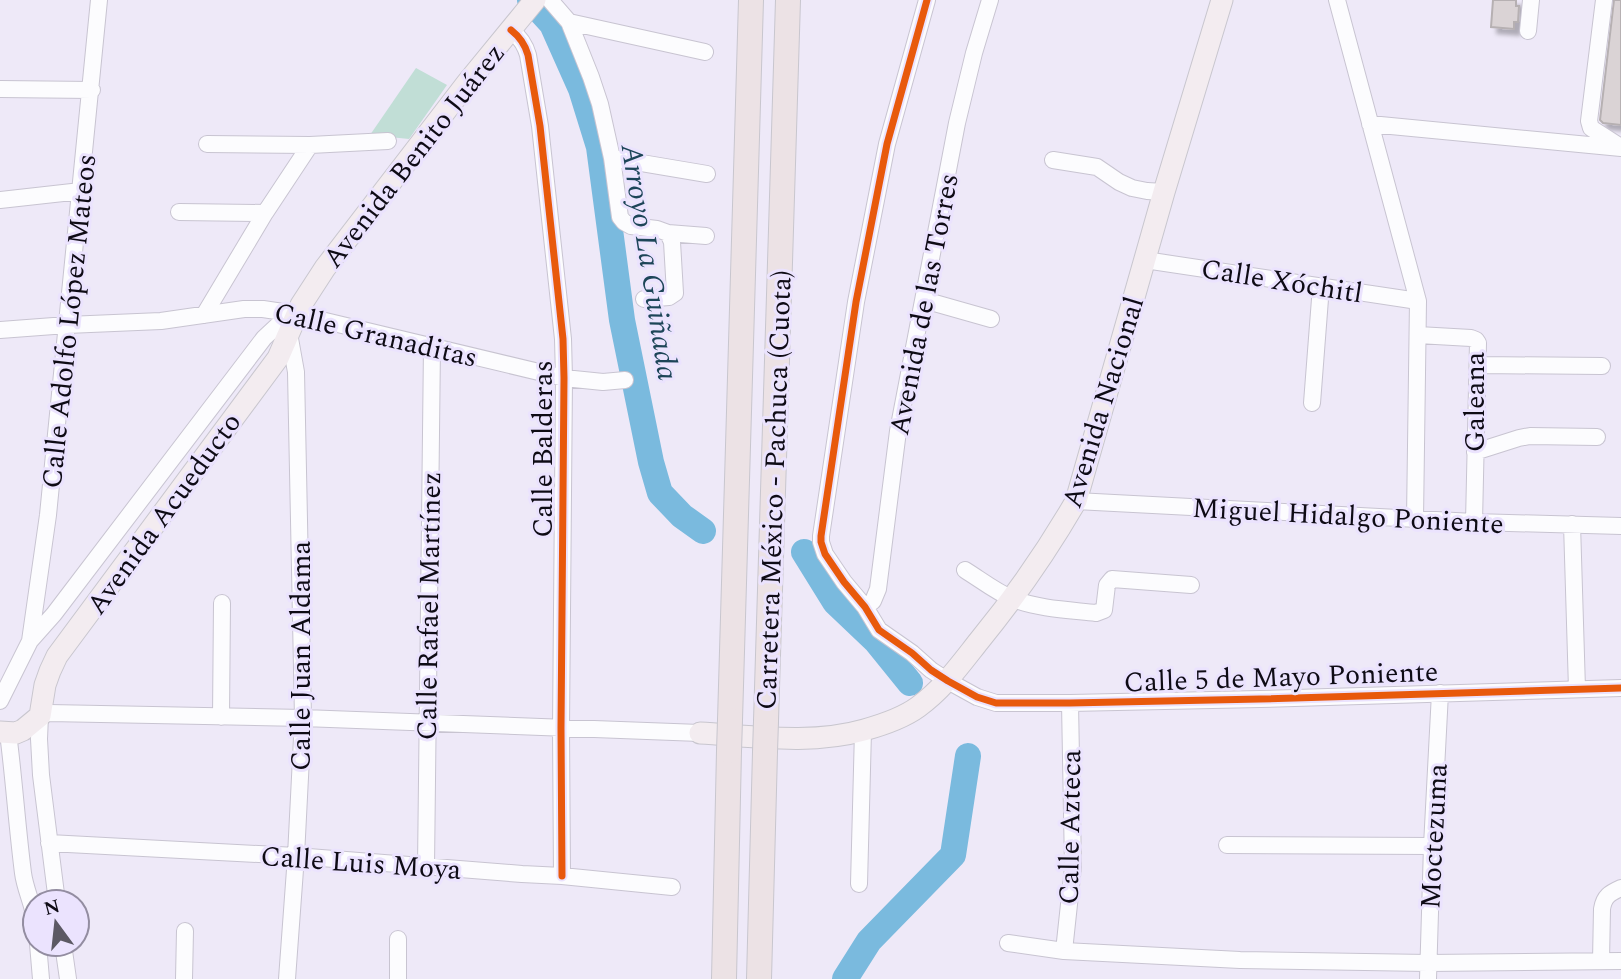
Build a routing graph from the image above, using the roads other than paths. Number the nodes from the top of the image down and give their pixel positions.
1 (99, 0) edge
2 (535, 0) edge
3 (550, 0) edge
4 (751, 0) edge
5 (788, 0) edge
6 (926, 0) edge
7 (990, 0) edge
8 (1222, 0) edge
9 (1337, 0) edge
10 (1531, 0) edge
11 (1604, 0) edge
12 (569, 22) junction
13 (516, 24) junction
14 (1528, 31) dead end
15 (705, 52) dead end
16 (0, 89) edge
17 (92, 90) junction
18 (1370, 124) junction
19 (388, 141) dead end
20 (207, 144) dead end
21 (310, 145) junction
22 (1621, 148) edge
23 (612, 158) junction
24 (1053, 160) dead end
25 (707, 174) dead end
26 (81, 191) junction
27 (1164, 192) junction
28 (0, 200) edge
29 (179, 212) dead end
30 (265, 213) junction
31 (668, 233) junction
32 (706, 236) dead end
33 (1145, 260) junction
34 (1321, 286) junction
35 (644, 299) dead end
36 (924, 300) junction
37 (1419, 301) junction
38 (204, 315) junction
39 (991, 319) dead end
40 (293, 323) junction
41 (66, 325) junction
42 (0, 330) edge
43 (1418, 335) junction
44 (432, 346) junction
45 (1478, 365) junction
46 (1602, 366) dead end
47 (565, 378) junction
48 (625, 380) dead end
49 (1312, 403) dead end
50 (1597, 437) dead end
51 (1475, 452) junction
52 (1076, 501) junction
53 (1415, 519) junction
54 (1474, 522) junction
55 (1572, 524) junction
56 (1621, 526) edge
57 (965, 570) dead end
58 (1191, 585) dead end
59 (1013, 599) junction
60 (222, 603) dead end
61 (865, 607) junction
62 (30, 641) junction
63 (948, 681) junction
64 (1621, 688) edge
65 (1577, 689) junction
66 (1440, 693) junction
67 (0, 701) edge
68 (1070, 703) junction
69 (40, 716) junction
70 (221, 717) junction
71 (303, 718) junction
72 (427, 724) junction
73 (561, 728) junction
74 (863, 731) junction
75 (4, 732) edge
76 (700, 733) joint
77 (49, 843) junction
78 (1227, 845) dead end
79 (1432, 846) junction
80 (296, 856) junction
81 (426, 867) junction
82 (562, 876) junction
83 (859, 884) dead end
84 (672, 887) dead end
85 (27, 888) edge
86 (55, 888) edge
87 (1621, 888) edge
88 (185, 932) dead end
89 (398, 939) dead end
90 (1008, 943) dead end
91 (1065, 951) junction
92 (39, 958) edge
93 (65, 958) edge
94 (1601, 961) junction
95 (1621, 961) edge
96 (1573, 962) junction
97 (1428, 971) edge
98 (41, 979) edge
99 (68, 979) edge
100 (184, 979) edge
101 (287, 979) edge
102 (397, 979) edge
103 (724, 979) edge
104 (759, 979) edge
105 (1572, 979) edge

1 - 17 street, Calle Adolfo López Mateos
2 - 13 main road, Avenida Benito Juárez
3 - 12 street
4 - 103 highway, Carretera México - Pachuca (Cuota), bridge
5 - 104 highway, Carretera México - Pachuca (Cuota), bridge
6 - 61 street
7 - 36 street, Avenida de las Torres
8 - 27 main road, Avenida Nacional
9 - 18 street
10 - 14 street
11 - 22 street
12 - 15 street
12 - 23 street
13 - 40 main road, Avenida Benito Juárez
13 - 47 street, Calle Balderas
16 - 17 street
17 - 26 street, Calle Adolfo López Mateos
18 - 22 street
18 - 37 street
19 - 21 street
20 - 21 street
21 - 30 street
23 - 25 street
23 - 31 street
24 - 27 street
26 - 28 street
26 - 41 street, Calle Adolfo López Mateos
27 - 33 main road, Avenida Nacional
29 - 30 street
30 - 38 street
31 - 32 street
31 - 35 street
33 - 34 street, Calle Xóchitl
33 - 52 main road, Avenida Nacional
34 - 37 street, Calle Xóchitl
34 - 49 street
36 - 39 street
36 - 61 street, Avenida de las Torres
37 - 43 street
38 - 40 street, Calle Granaditas
38 - 41 street, Calle Granaditas
40 - 44 street, Calle Granaditas
40 - 62 street
40 - 69 main road, Avenida Acueducto
40 - 71 street, Calle Juan Aldama
41 - 42 street, Calle Granaditas
41 - 62 street, Calle Adolfo López Mateos
43 - 45 street, Galeana
43 - 53 street
44 - 47 street, Calle Granaditas
44 - 72 street, Calle Rafael Martínez
45 - 46 street
45 - 51 street, Galeana
47 - 48 street, Calle Granaditas
47 - 73 street, Calle Balderas
50 - 51 street
51 - 54 street, Galeana
52 - 53 street, Miguel Hidalgo Poniente
52 - 59 main road, Avenida Nacional
53 - 54 street, Miguel Hidalgo Poniente
54 - 55 street, Miguel Hidalgo Poniente
55 - 56 street, Miguel Hidalgo Poniente
55 - 65 street
57 - 59 street
58 - 59 street
59 - 63 main road, Avenida Nacional
60 - 70 street
61 - 63 street
62 - 67 street
63 - 68 street, Calle 5 de Mayo Poniente
63 - 74 main road, Avenida Nacional
64 - 65 street, Calle 5 de Mayo Poniente
65 - 66 street, Calle 5 de Mayo Poniente
66 - 68 street, Calle 5 de Mayo Poniente
66 - 79 street, Moctezuma
68 - 91 street, Calle Azteca
69 - 70 street
69 - 75 main road
69 - 77 street
70 - 71 street
71 - 72 street
71 - 80 street, Calle Juan Aldama
72 - 73 street
72 - 81 street, Calle Rafael Martínez
73 - 76 street
73 - 82 street, Calle Balderas
74 - 76 main road, Avenida Nacional
74 - 83 street
75 - 85 street
77 - 80 street, Calle Luis Moya
77 - 86 street
78 - 79 street
79 - 97 street, Moctezuma
80 - 81 street, Calle Luis Moya
80 - 101 street, Calle Juan Aldama
81 - 82 street, Calle Luis Moya
82 - 84 street, Calle Luis Moya
87 - 94 street
88 - 100 street
89 - 102 street
90 - 91 street
91 - 97 street
92 - 98 street
93 - 99 street
94 - 95 street
94 - 96 street
96 - 97 street
96 - 105 street

